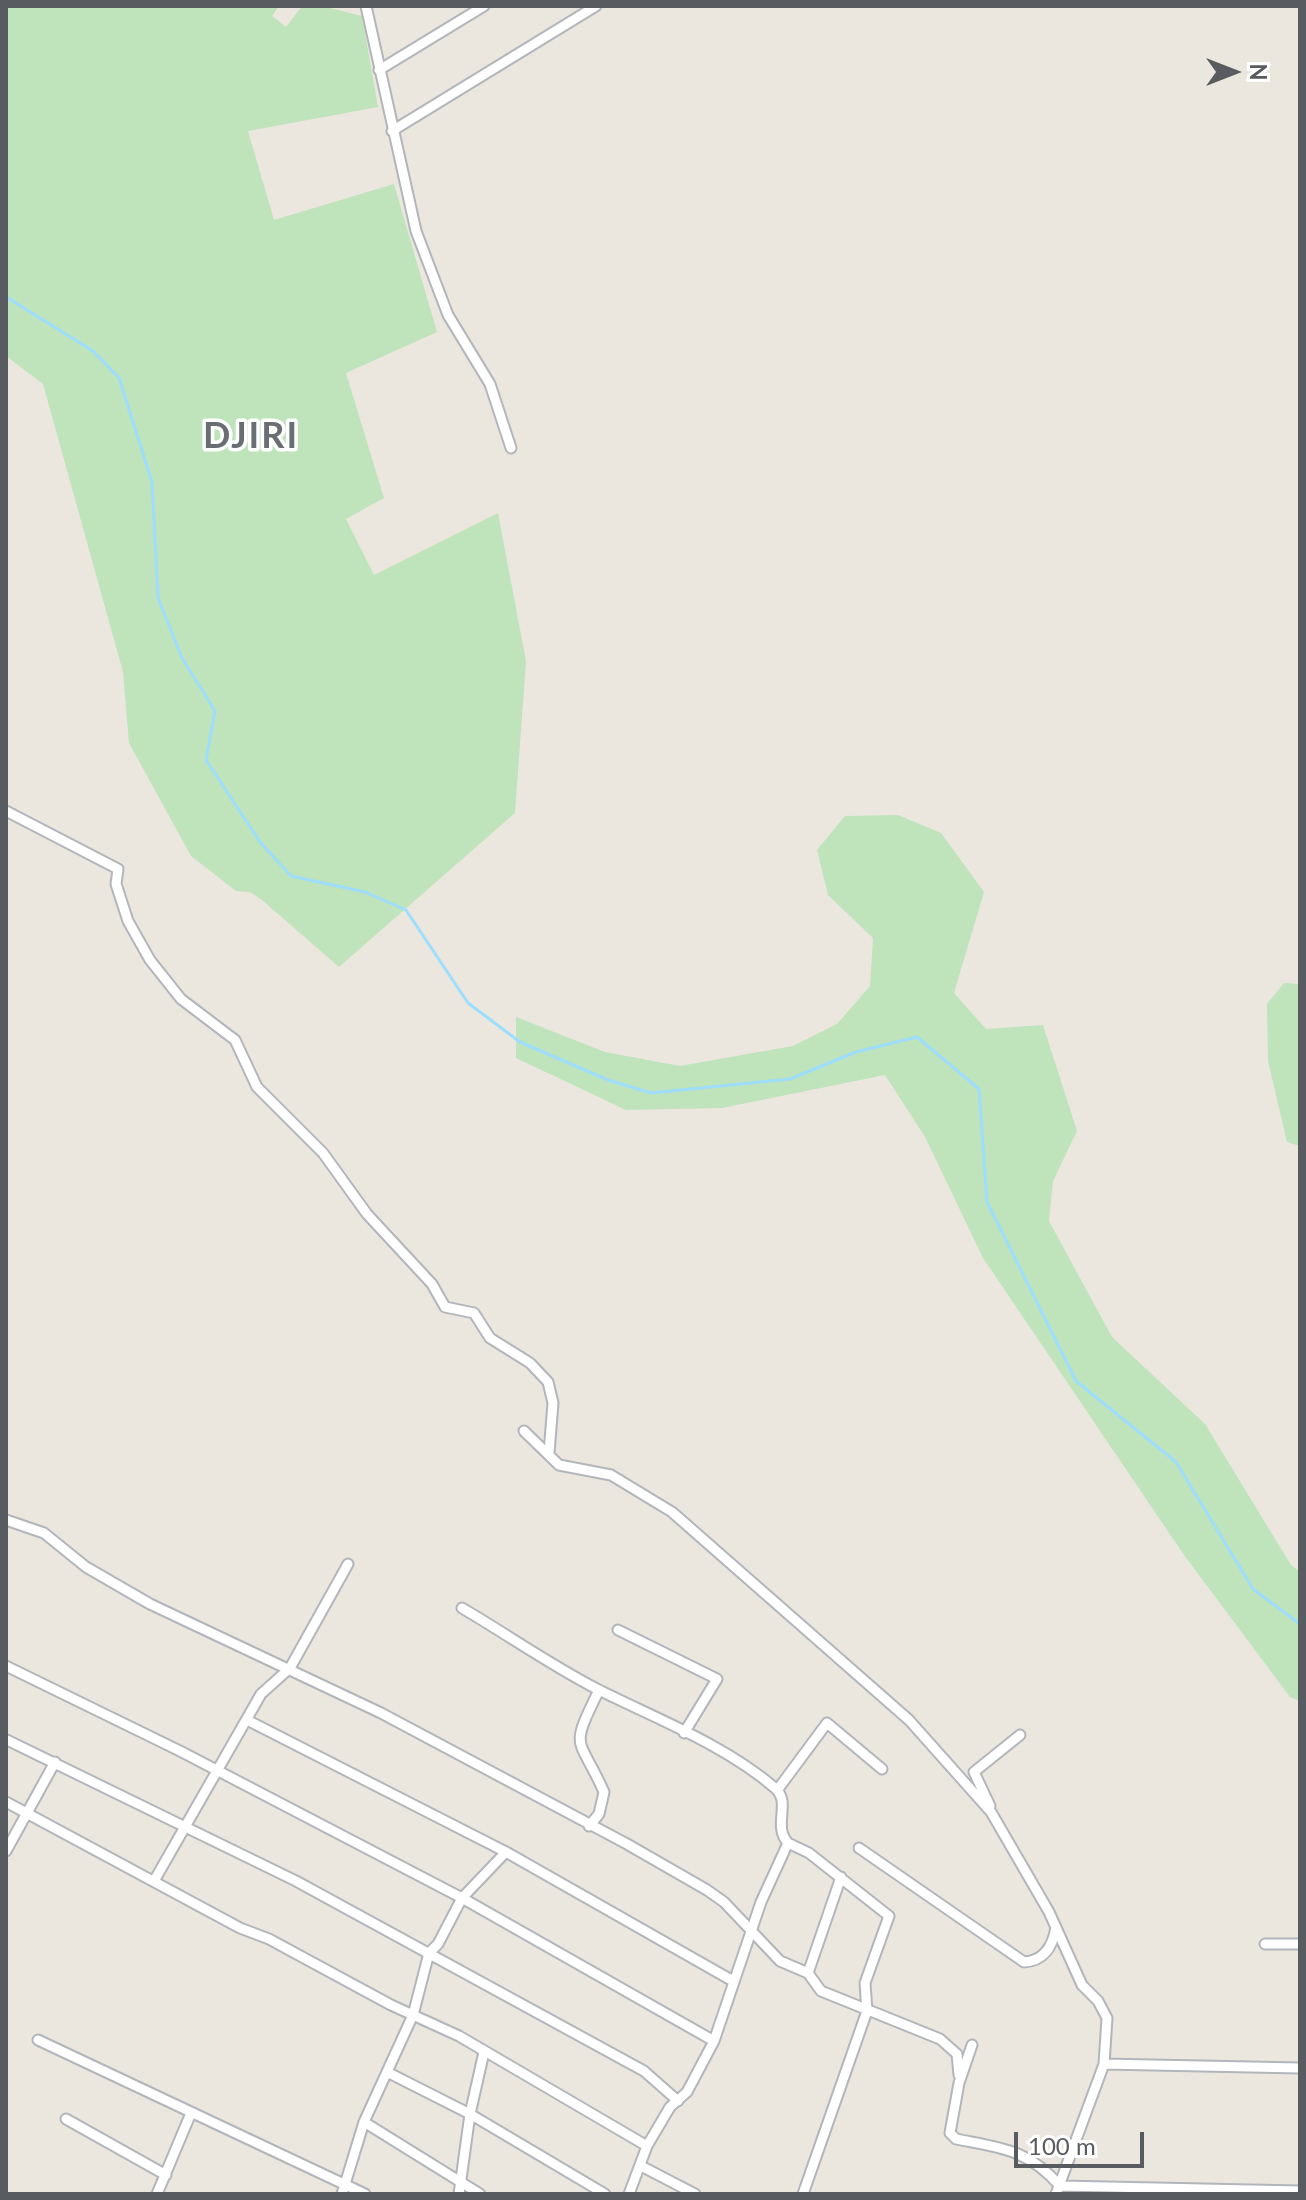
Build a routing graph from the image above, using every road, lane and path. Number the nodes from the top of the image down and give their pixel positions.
1 (366, 6) edge
2 (484, 6) edge
3 (596, 6) edge
4 (379, 70) junction
5 (392, 131) junction
6 (511, 448) dead end
7 (6, 811) edge
8 (524, 1431) dead end
9 (549, 1453) junction
10 (6, 1520) edge
11 (348, 1564) dead end
12 (462, 1608) dead end
13 (618, 1630) dead end
14 (6, 1666) edge
15 (290, 1668) junction
16 (599, 1690) junction
17 (247, 1720) junction
18 (684, 1733) junction
19 (1020, 1735) dead end
20 (7, 1740) edge
21 (55, 1762) junction
22 (882, 1769) dead end
23 (216, 1770) junction
24 (778, 1789) junction
25 (6, 1802) edge
26 (991, 1812) junction
27 (28, 1815) junction
28 (187, 1826) junction
29 (589, 1826) junction
30 (788, 1843) junction
31 (859, 1848) dead end
32 (6, 1851) edge
33 (506, 1852) junction
34 (841, 1877) junction
35 (154, 1881) junction
36 (462, 1898) junction
37 (1056, 1927) junction
38 (751, 1930) junction
39 (1265, 1944) dead end
40 (1300, 1944) edge
41 (429, 1953) junction
42 (808, 1973) junction
43 (733, 1981) junction
44 (867, 2011) junction
45 (413, 2015) junction
46 (38, 2040) dead end
47 (714, 2041) junction
48 (972, 2045) dead end
49 (484, 2052) junction
50 (1104, 2064) junction
51 (1300, 2068) edge
52 (387, 2072) junction
53 (959, 2083) junction
54 (678, 2101) junction
55 (191, 2113) junction
56 (470, 2114) junction
57 (66, 2119) dead end
58 (364, 2122) junction
59 (647, 2146) junction
60 (641, 2166) junction
61 (166, 2175) junction
62 (460, 2181) junction
63 (344, 2182) junction
64 (1058, 2190) edge
65 (1300, 2191) edge
66 (157, 2194) edge
67 (342, 2194) edge
68 (365, 2194) edge
69 (459, 2194) edge
70 (480, 2194) edge
71 (605, 2194) edge
72 (629, 2194) edge
73 (695, 2194) edge
74 (803, 2194) edge

1 - 4 street
2 - 4 street
3 - 5 street
4 - 5 street
5 - 6 street
7 - 9 street
8 - 9 street
9 - 26 street
10 - 15 street
11 - 15 street
12 - 16 street
13 - 18 street
14 - 23 street
15 - 17 street
15 - 29 street
16 - 18 street
16 - 29 street
17 - 23 street
17 - 33 street
18 - 24 street
19 - 26 street
20 - 21 street
21 - 27 street
21 - 28 street
22 - 24 street
23 - 28 street
23 - 36 street
24 - 30 street
25 - 27 street
26 - 37 street
27 - 32 street
27 - 35 street
28 - 35 street
28 - 41 street
29 - 38 street
30 - 34 street
30 - 38 street
31 - 37 street
33 - 36 street
33 - 43 street
34 - 42 street
34 - 44 street
35 - 45 street
36 - 41 street
36 - 47 street
37 - 50 street
38 - 42 street
38 - 43 street
39 - 40 street
41 - 45 street
41 - 54 street
42 - 44 street
43 - 47 street
44 - 53 street
44 - 74 street
45 - 49 street
45 - 52 street
46 - 55 street
47 - 54 street
48 - 53 street
49 - 56 street
49 - 59 street
50 - 51 street
50 - 64 street
52 - 56 street
52 - 58 street
53 - 64 street
54 - 59 street
55 - 61 street
55 - 63 street
56 - 62 street
56 - 71 street
57 - 61 street
58 - 62 street
58 - 63 street
59 - 60 street
60 - 72 street
60 - 73 street
61 - 66 street
62 - 69 street
62 - 70 street
63 - 67 street
63 - 68 street
64 - 65 street

